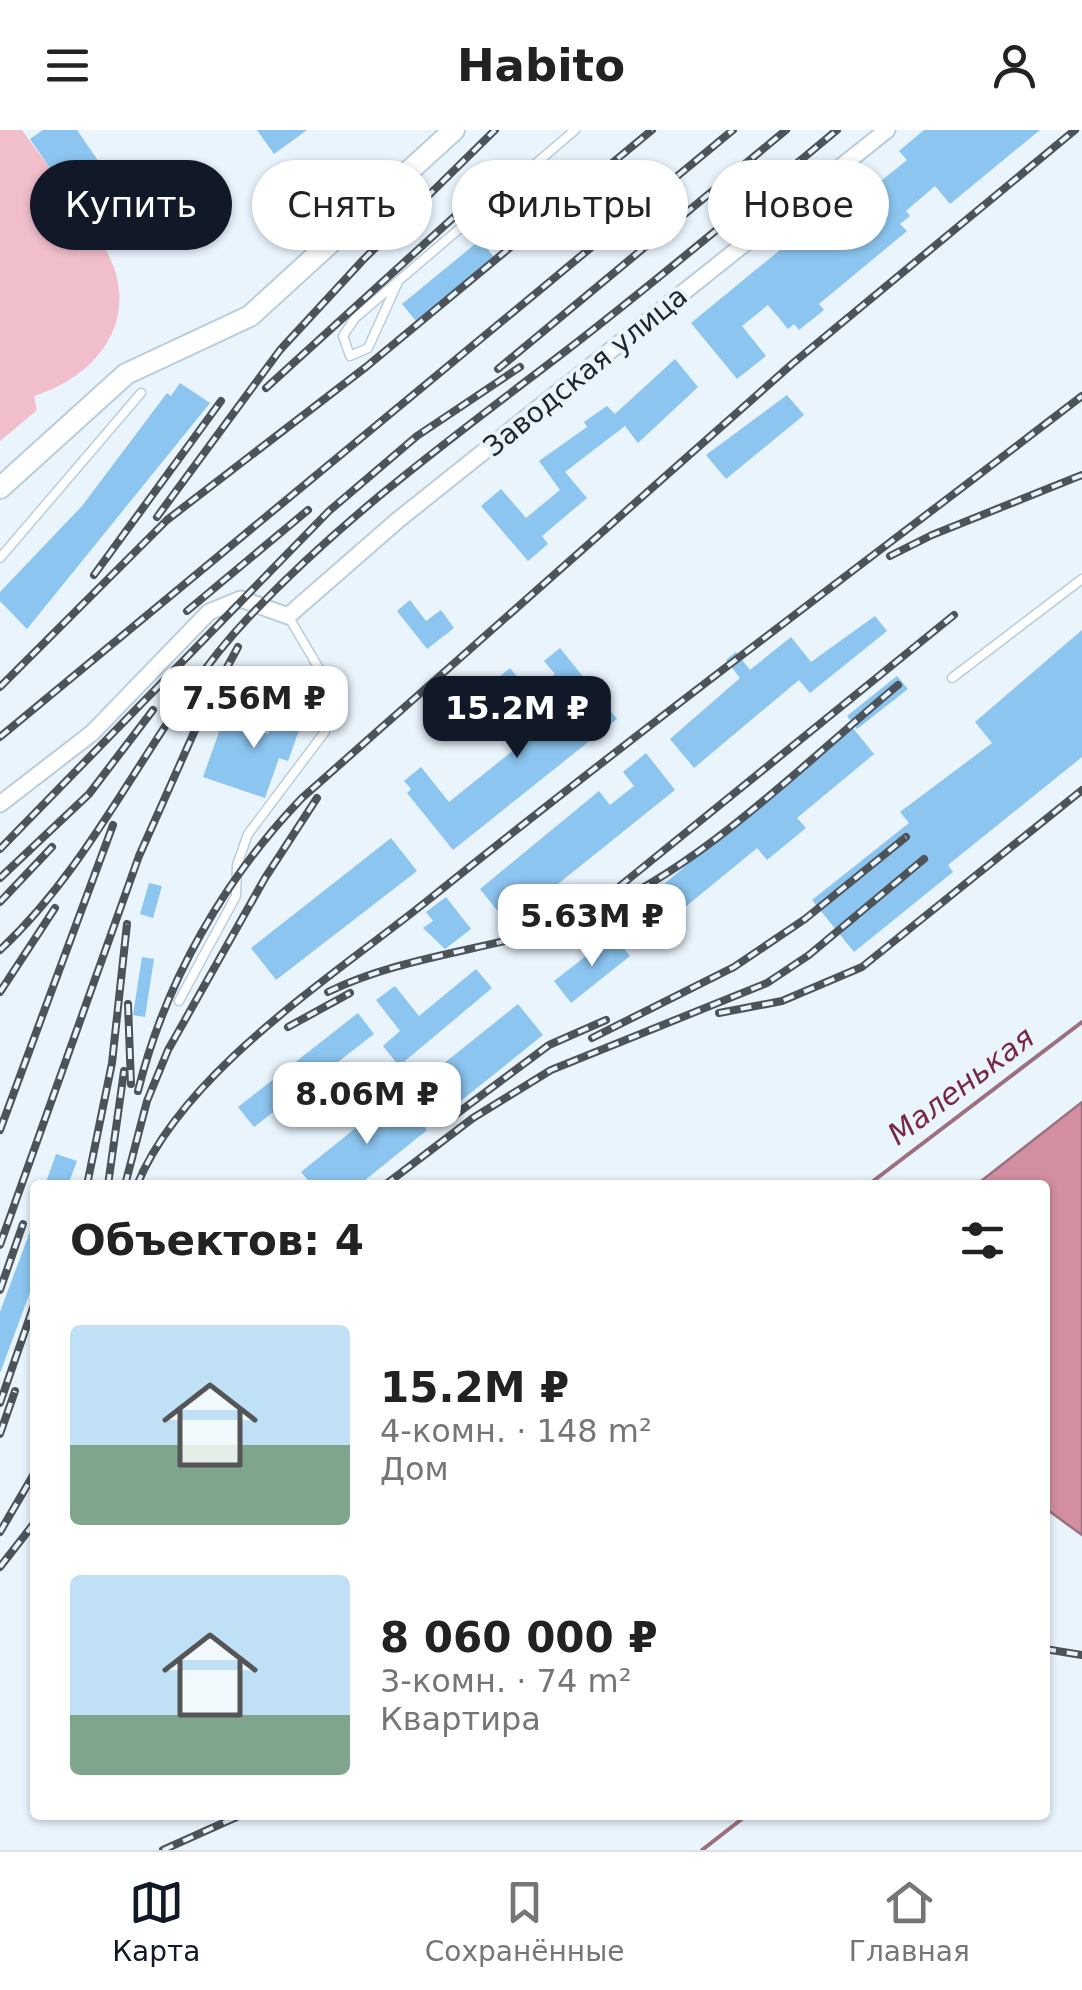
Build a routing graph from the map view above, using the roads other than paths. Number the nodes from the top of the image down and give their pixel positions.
1 (454, 130) edge
2 (575, 130) edge
3 (887, 130) edge
4 (398, 282) junction
5 (142, 392) dead end
6 (0, 488) edge
7 (0, 558) edge
8 (1082, 579) edge
9 (288, 616) junction
10 (952, 678) dead end
11 (0, 804) edge
12 (178, 1001) dead end

1 - 6 street
2 - 4 lane
3 - 9 street, Заводская улица
4 - 4 lane
5 - 7 lane
8 - 10 lane
9 - 11 street
9 - 12 lane

